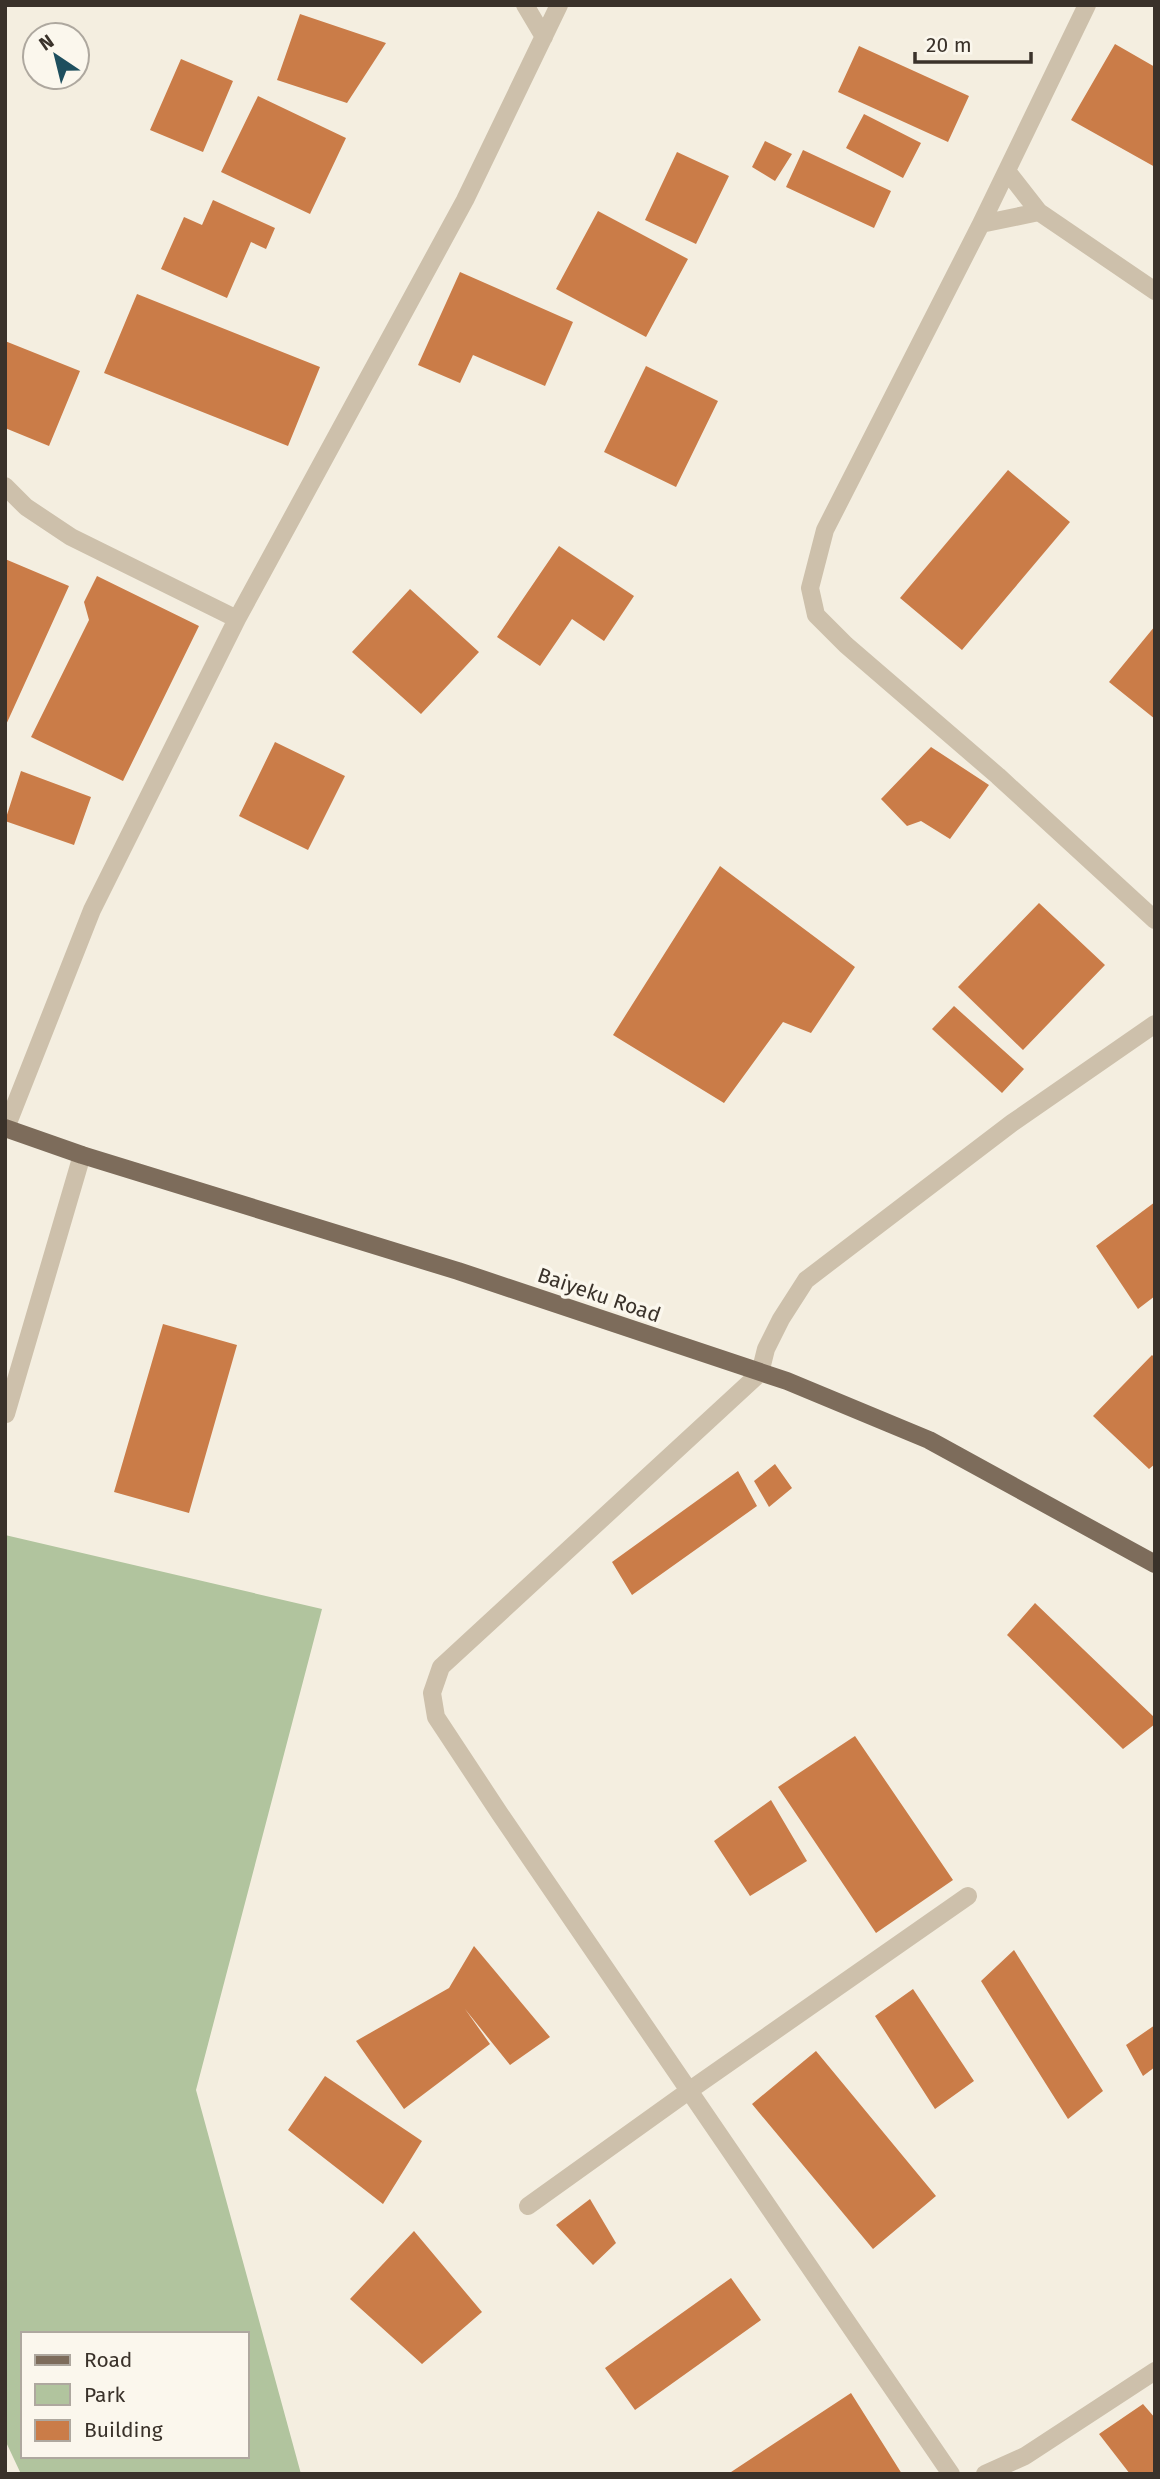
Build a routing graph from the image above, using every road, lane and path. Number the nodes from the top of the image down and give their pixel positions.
1 (525, 5) edge
2 (559, 5) edge
3 (1087, 5) edge
4 (544, 37) junction
5 (1007, 170) junction
6 (1039, 212) junction
7 (981, 224) junction
8 (1155, 291) edge
9 (5, 486) edge
10 (237, 619) junction
11 (1155, 920) edge
12 (1155, 1024) edge
13 (6, 1128) edge
14 (82, 1155) junction
15 (760, 1373) junction
16 (6, 1414) edge
17 (1155, 1564) edge
18 (968, 1896) dead end
19 (690, 2090) junction
20 (528, 2206) dead end
21 (1153, 2376) edge
22 (951, 2474) edge
23 (985, 2474) edge

1 - 4 street
2 - 4 street
3 - 5 street
4 - 10 street
5 - 6 street
5 - 7 street
6 - 7 street
6 - 8 street
7 - 11 street
9 - 10 street
10 - 13 street
12 - 15 street
13 - 14 main road, Baiyeku Road
14 - 15 main road, Baiyeku Road
14 - 16 street
15 - 17 main road, Baiyeku Road
15 - 19 street
18 - 19 street
19 - 20 street
19 - 22 street
21 - 23 street

